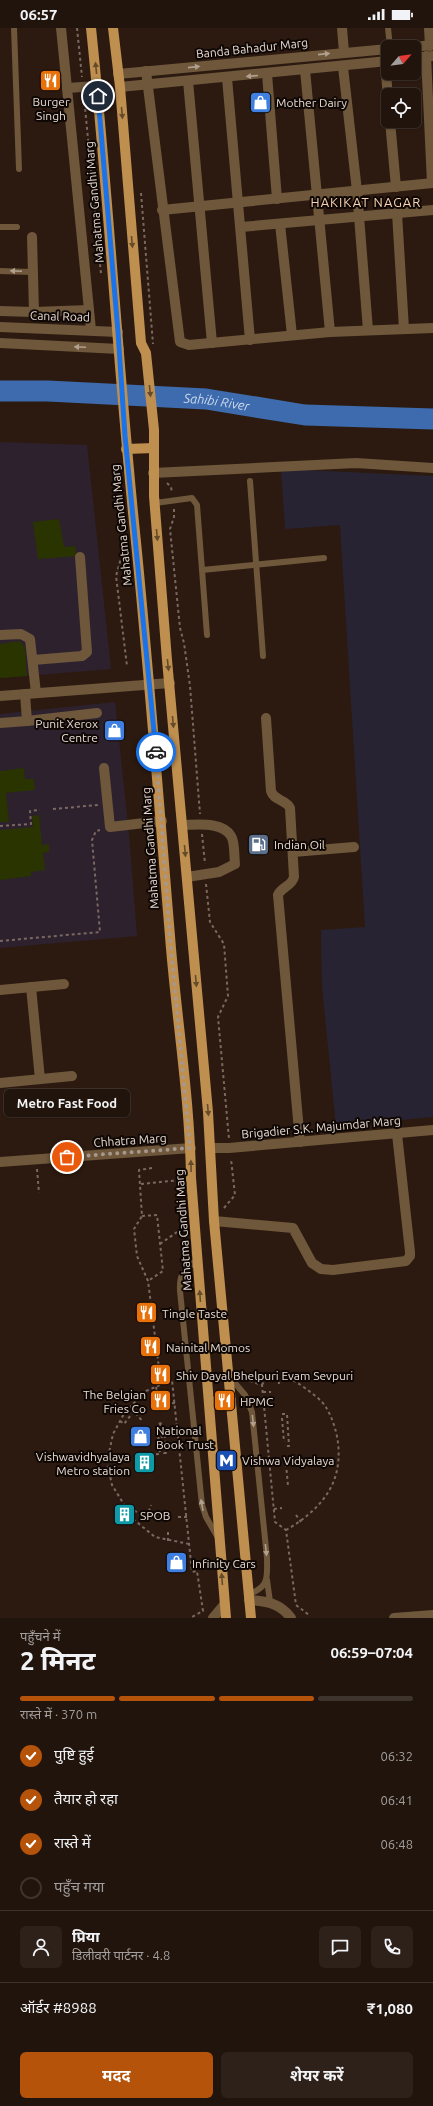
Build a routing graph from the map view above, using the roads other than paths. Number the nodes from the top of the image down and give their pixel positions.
1 (14, 28) edge
2 (61, 28) edge
3 (91, 28) edge
4 (113, 28) edge
5 (342, 28) edge
6 (388, 28) edge
7 (429, 28) edge
8 (389, 40) edge
9 (381, 49) edge
10 (421, 49) edge
11 (431, 51) edge
12 (344, 52) junction
13 (421, 55) edge
14 (381, 62) edge
15 (343, 67) junction
16 (305, 70) junction
17 (146, 71) junction
18 (118, 74) junction
19 (267, 74) junction
20 (227, 78) junction
21 (188, 81) junction
22 (148, 85) junction
23 (98, 86) junction
24 (120, 87) junction
25 (67, 88) junction
26 (391, 128) edge
27 (19, 169) dead end
28 (433, 183) edge
29 (396, 187) junction
30 (357, 191) junction
31 (317, 195) junction
32 (277, 199) junction
33 (238, 203) junction
34 (201, 206) junction
35 (162, 210) junction
36 (433, 212) edge
37 (396, 213) junction
38 (359, 217) junction
39 (319, 220) junction
40 (280, 224) junction
41 (0, 227) edge
42 (17, 227) dead end
43 (241, 227) junction
44 (32, 238) dead end
45 (0, 271) edge
46 (32, 272) junction
47 (89, 310) junction
48 (0, 311) edge
49 (34, 312) junction
50 (0, 327) edge
51 (433, 328) edge
52 (404, 329) junction
53 (91, 330) junction
54 (368, 330) junction
55 (118, 332) junction
56 (330, 332) junction
57 (292, 335) junction
58 (250, 340) junction
59 (0, 343) edge
60 (212, 343) junction
61 (119, 354) junction
62 (154, 448) junction
63 (126, 450) junction
64 (433, 468) edge
65 (153, 473) junction
66 (250, 481) dead end
67 (155, 503) junction
68 (80, 557) dead end
69 (324, 558) dead end
70 (255, 564) junction
71 (202, 570) junction
72 (0, 635) edge
73 (207, 635) dead end
74 (263, 656) dead end
75 (33, 660) junction
76 (170, 683) junction
77 (150, 684) junction
78 (36, 693) junction
79 (25, 694) junction
80 (0, 696) edge
81 (97, 713) dead end
82 (266, 718) dead end
83 (27, 721) junction
84 (0, 723) edge
85 (104, 768) dead end
86 (162, 822) junction
87 (182, 825) junction
88 (354, 847) dead end
89 (293, 852) junction
90 (187, 877) junction
91 (64, 984) dead end
92 (31, 987) junction
93 (0, 990) edge
94 (72, 1076) dead end
95 (40, 1079) junction
96 (0, 1083) edge
97 (433, 1130) edge
98 (397, 1134) junction
99 (300, 1142) junction
100 (190, 1148) junction
101 (211, 1148) junction
102 (0, 1162) edge
103 (214, 1221) junction
104 (197, 1260) junction
105 (228, 1375) junction
106 (231, 1400) junction
107 (209, 1402) junction
108 (219, 1539) junction
109 (267, 1580) junction
110 (249, 1597) junction
111 (270, 1602) junction
112 (224, 1605) junction
113 (433, 1615) edge
114 (213, 1618) edge
115 (226, 1618) edge
116 (251, 1618) edge
117 (291, 1618) edge
118 (394, 1618) edge

1 - 27 lane
2 - 25 street
23 -> 3 main road, Mahatma Gandhi Marg
4 - 18 main road
5 - 12 street
6 - 8 lane
7 - 11 street
9 - 12 street, Banda Bahadur Marg
10 - 11 street
11 - 13 street
11 - 28 street
17 -> 12 street, Banda Bahadur Marg
14 - 15 street
15 - 16 street
15 - 30 street
16 - 19 street
16 - 31 street
17 - 18 street, Banda Bahadur Marg
17 - 22 street
18 - 24 main road
19 -> 20 street
19 - 32 street
20 - 21 street
20 - 33 street
21 - 22 street
21 - 34 street
22 - 24 street
22 - 35 street
23 - 25 street
23 - 55 main road, Mahatma Gandhi Marg
24 -> 62 main road
25 - 47 street
26 - 29 street
28 - 29 street
29 - 30 street
30 - 31 street
30 - 38 street
31 - 32 street
31 - 39 street
32 - 33 street
33 - 34 street
33 - 43 street
34 - 35 street
34 - 60 street
35 - 60 street
36 - 37 street
37 - 38 street
37 - 52 street
38 - 39 street
38 - 54 street
39 - 40 street
39 - 56 street
40 - 43 street
40 - 57 street
41 - 42 lane
43 - 58 street
44 - 46 street
46 -> 45 lane
46 - 49 street
47 - 49 street
47 - 53 street
48 - 49 street
50 - 53 street, Canal Road
51 - 52 street
52 - 54 street
53 - 55 street, Canal Road
54 - 56 street
55 - 61 main road, Mahatma Gandhi Marg
56 - 57 street
57 - 58 street
58 - 60 street
61 -> 59 street
61 - 63 main road, Mahatma Gandhi Marg
62 - 63 main road
62 - 65 main road
63 - 77 main road, Mahatma Gandhi Marg
64 - 65 street
65 - 67 main road
66 - 70 lane
67 - 71 lane
67 -> 76 main road
68 - 75 street
69 - 70 lane
70 - 71 lane
70 - 74 lane
71 - 73 lane
72 - 75 street
75 - 78 street
76 - 77 street
76 -> 87 main road
77 - 78 street
77 - 86 main road, Mahatma Gandhi Marg
78 - 79 street
79 - 80 street
79 - 83 street
81 - 83 street
82 - 89 street
83 - 84 street
85 - 86 street
86 - 100 main road, Mahatma Gandhi Marg
87 -> 90 main road
87 - 90 street
88 - 89 street
89 - 99 street
90 -> 101 main road
91 - 92 street
92 - 93 street
92 - 95 street
94 - 95 street
95 - 96 street
97 - 98 street, Brigadier S.K. Majumdar Marg
98 - 99 street, Brigadier S.K. Majumdar Marg
98 - 103 street
99 - 101 street, Brigadier S.K. Majumdar Marg
100 - 102 street, Chhatra Marg
104 -> 100 main road, Mahatma Gandhi Marg
101 - 103 main road
103 - 105 main road
107 -> 104 main road, Mahatma Gandhi Marg
108 -> 104 lane
105 - 106 main road
105 -> 109 lane
106 - 107 main road
106 - 110 main road
107 - 108 main road, Mahatma Gandhi Marg
112 -> 108 main road, Mahatma Gandhi Marg
109 - 110 lane
109 - 111 lane
110 - 111 street
110 - 116 main road
111 - 117 street
112 - 114 street
112 - 115 main road, Mahatma Gandhi Marg
113 - 118 street

